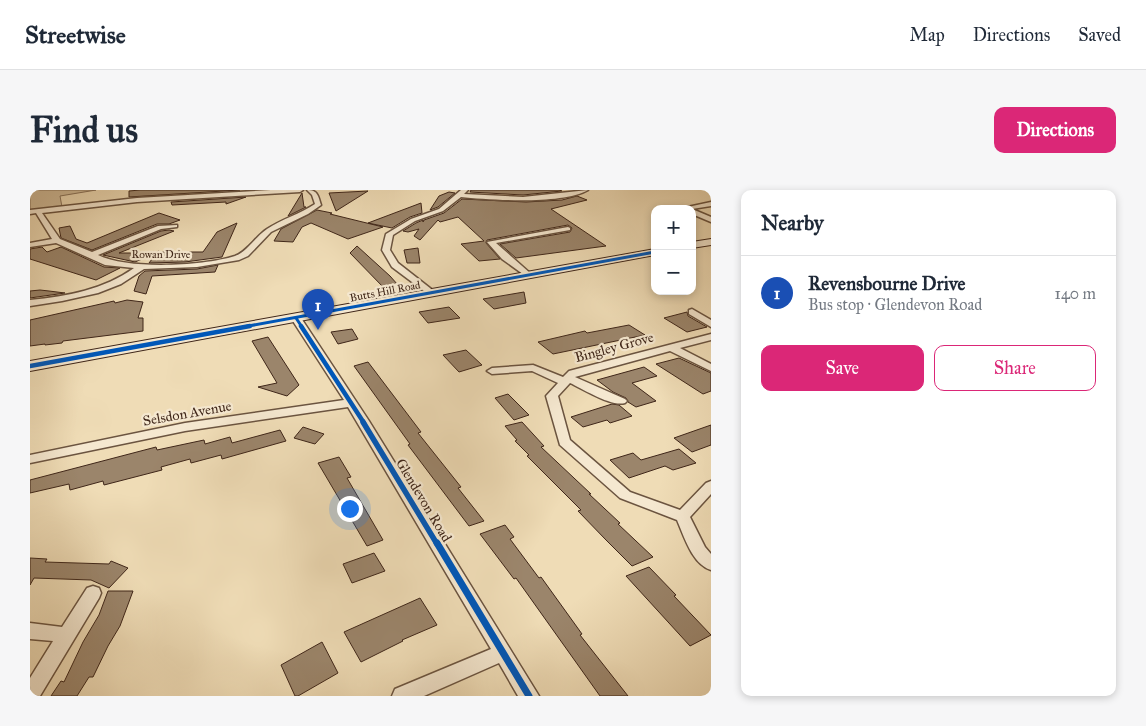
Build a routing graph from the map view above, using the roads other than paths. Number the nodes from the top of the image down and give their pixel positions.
1 (300, 190) edge
2 (310, 190) edge
3 (585, 190) edge
4 (463, 193) edge
5 (711, 204) edge
6 (696, 206) edge
7 (34, 212) edge
8 (696, 213) edge
9 (711, 220) edge
10 (175, 226) dead end
11 (568, 229) dead end
12 (481, 239) dead end
13 (57, 241) junction
14 (491, 242) junction
15 (711, 242) edge
16 (696, 244) edge
17 (30, 246) edge
18 (651, 253) edge
19 (92, 255) junction
20 (142, 267) junction
21 (527, 275) junction
22 (431, 292) junction
23 (30, 303) edge
24 (692, 312) dead end
25 (296, 318) junction
26 (711, 324) edge
27 (711, 337) edge
28 (670, 347) junction
29 (30, 366) edge
30 (711, 368) edge
31 (492, 371) dead end
32 (566, 380) junction
33 (621, 401) dead end
34 (350, 403) junction
35 (30, 459) edge
36 (711, 486) edge
37 (682, 516) junction
38 (711, 564) edge
39 (93, 593) dead end
40 (30, 630) edge
41 (66, 634) junction
42 (503, 653) junction
43 (30, 696) edge
44 (402, 696) edge
45 (529, 696) edge

1 - 7 street
2 - 20 street, Rowan Drive
3 - 4 street
4 - 22 street
5 - 6 street
7 - 13 street
8 - 9 street
10 - 19 street
11 - 14 street
12 - 14 street
13 - 17 street
13 - 19 street, Rowan Drive
14 - 21 street
15 - 16 street
18 - 21 street, Butts Hill Road
19 - 20 street, Rowan Drive
20 - 23 street
21 - 22 street, Butts Hill Road
22 - 25 street, Butts Hill Road
24 - 26 street
25 - 29 street, Butts Hill Road
25 - 34 street, Glendevon Road
27 - 28 street, Bingley Grove
28 - 30 street, Bingley Grove
28 - 32 street, Bingley Grove
31 - 32 street, Bingley Grove
32 - 33 street, Bingley Grove
32 - 37 street
34 - 35 street, Selsdon Avenue
34 - 42 street, Glendevon Road
36 - 37 street
37 - 38 street
39 - 41 street
40 - 41 street
41 - 43 street
42 - 44 street
42 - 45 street, Glendevon Road

